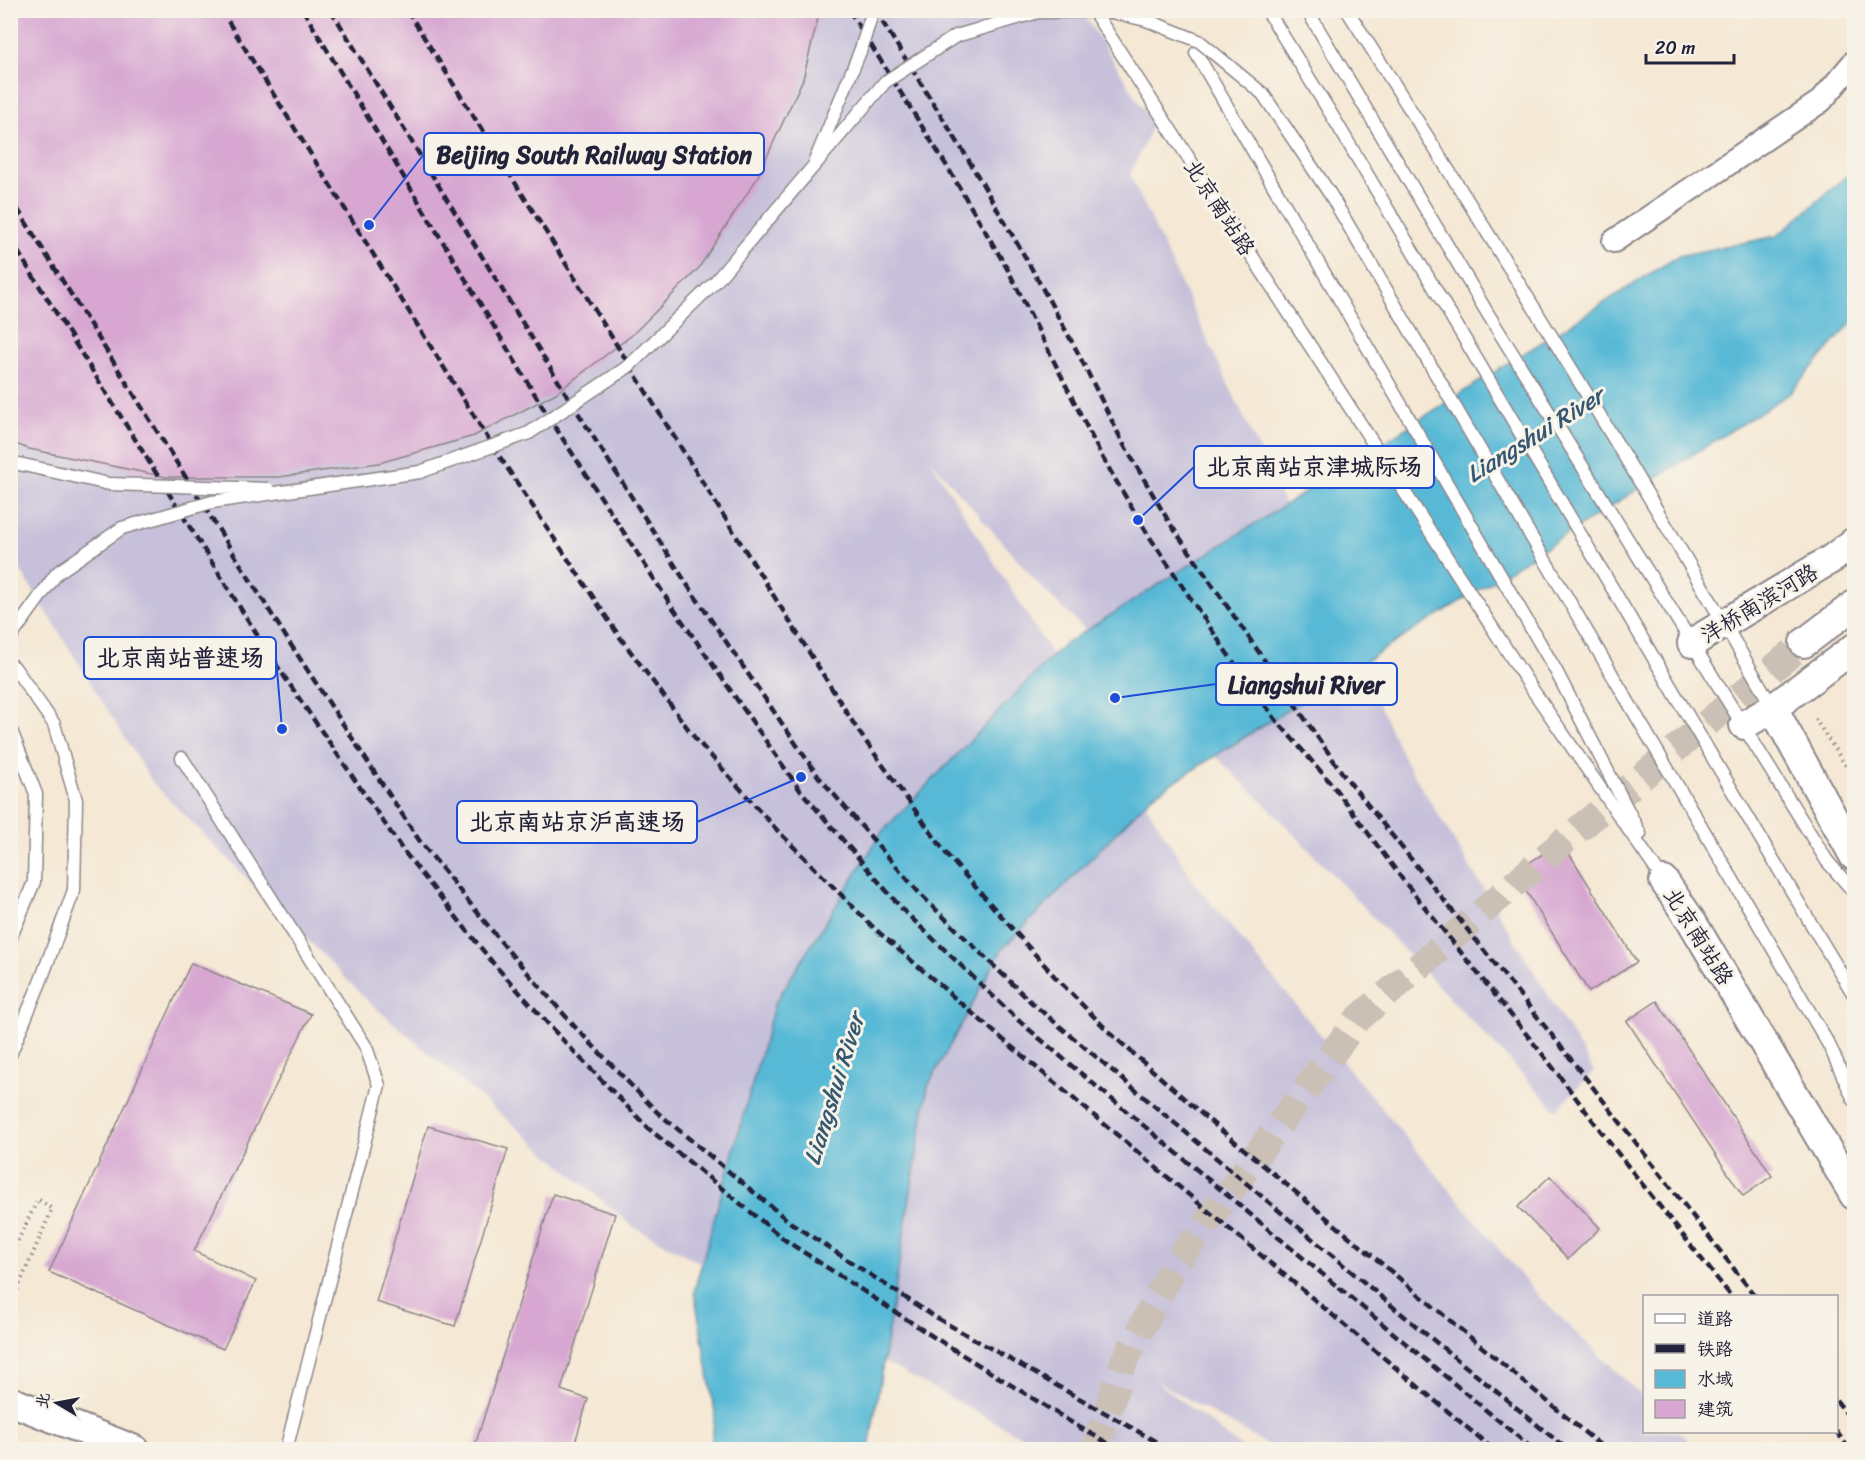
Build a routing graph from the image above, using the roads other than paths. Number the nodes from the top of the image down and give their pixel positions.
1 (873, 10) edge
2 (1093, 10) edge
3 (1268, 10) edge
4 (1307, 10) edge
5 (1347, 10) edge
6 (1196, 53) dead end
7 (1854, 62) edge
8 (810, 173) junction
9 (1614, 241) dead end
10 (10, 462) edge
11 (300, 489) junction
12 (1854, 542) edge
13 (1854, 605) edge
14 (1724, 623) junction
15 (10, 638) edge
16 (1692, 643) junction
17 (1804, 643) tunnel mouth
18 (1854, 648) edge
19 (10, 664) edge
20 (1773, 708) junction
21 (1744, 725) junction
22 (10, 728) edge
23 (182, 758) dead end
24 (1854, 856) edge
25 (1664, 880) junction
26 (1854, 892) edge
27 (10, 939) edge
28 (1854, 995) edge
29 (1830, 1047) junction
30 (10, 1055) edge
31 (1854, 1083) edge
32 (1854, 1100) edge
33 (1854, 1195) edge
34 (10, 1401) edge
35 (135, 1449) edge
36 (286, 1449) edge

1 - 8 lane, bridge
2 - 25 lane, 北京南站路
3 - 28 lane, bridge
4 - 16 lane
5 - 14 lane
6 - 25 lane
7 - 9 street
8 - 11 lane, bridge
8 - 29 lane, bridge
10 - 11 lane, bridge
11 - 15 lane, bridge
12 - 14 street, 洋桥南滨河路
13 - 17 street
14 - 16 street, 洋桥南滨河路
14 - 20 lane
16 - 21 lane
18 - 20 street
19 - 30 lane
20 - 21 street
20 - 24 street
21 - 26 lane
22 - 27 lane
23 - 36 lane
25 - 33 street, 北京南站路
29 - 31 lane
29 - 32 lane
34 - 35 street

